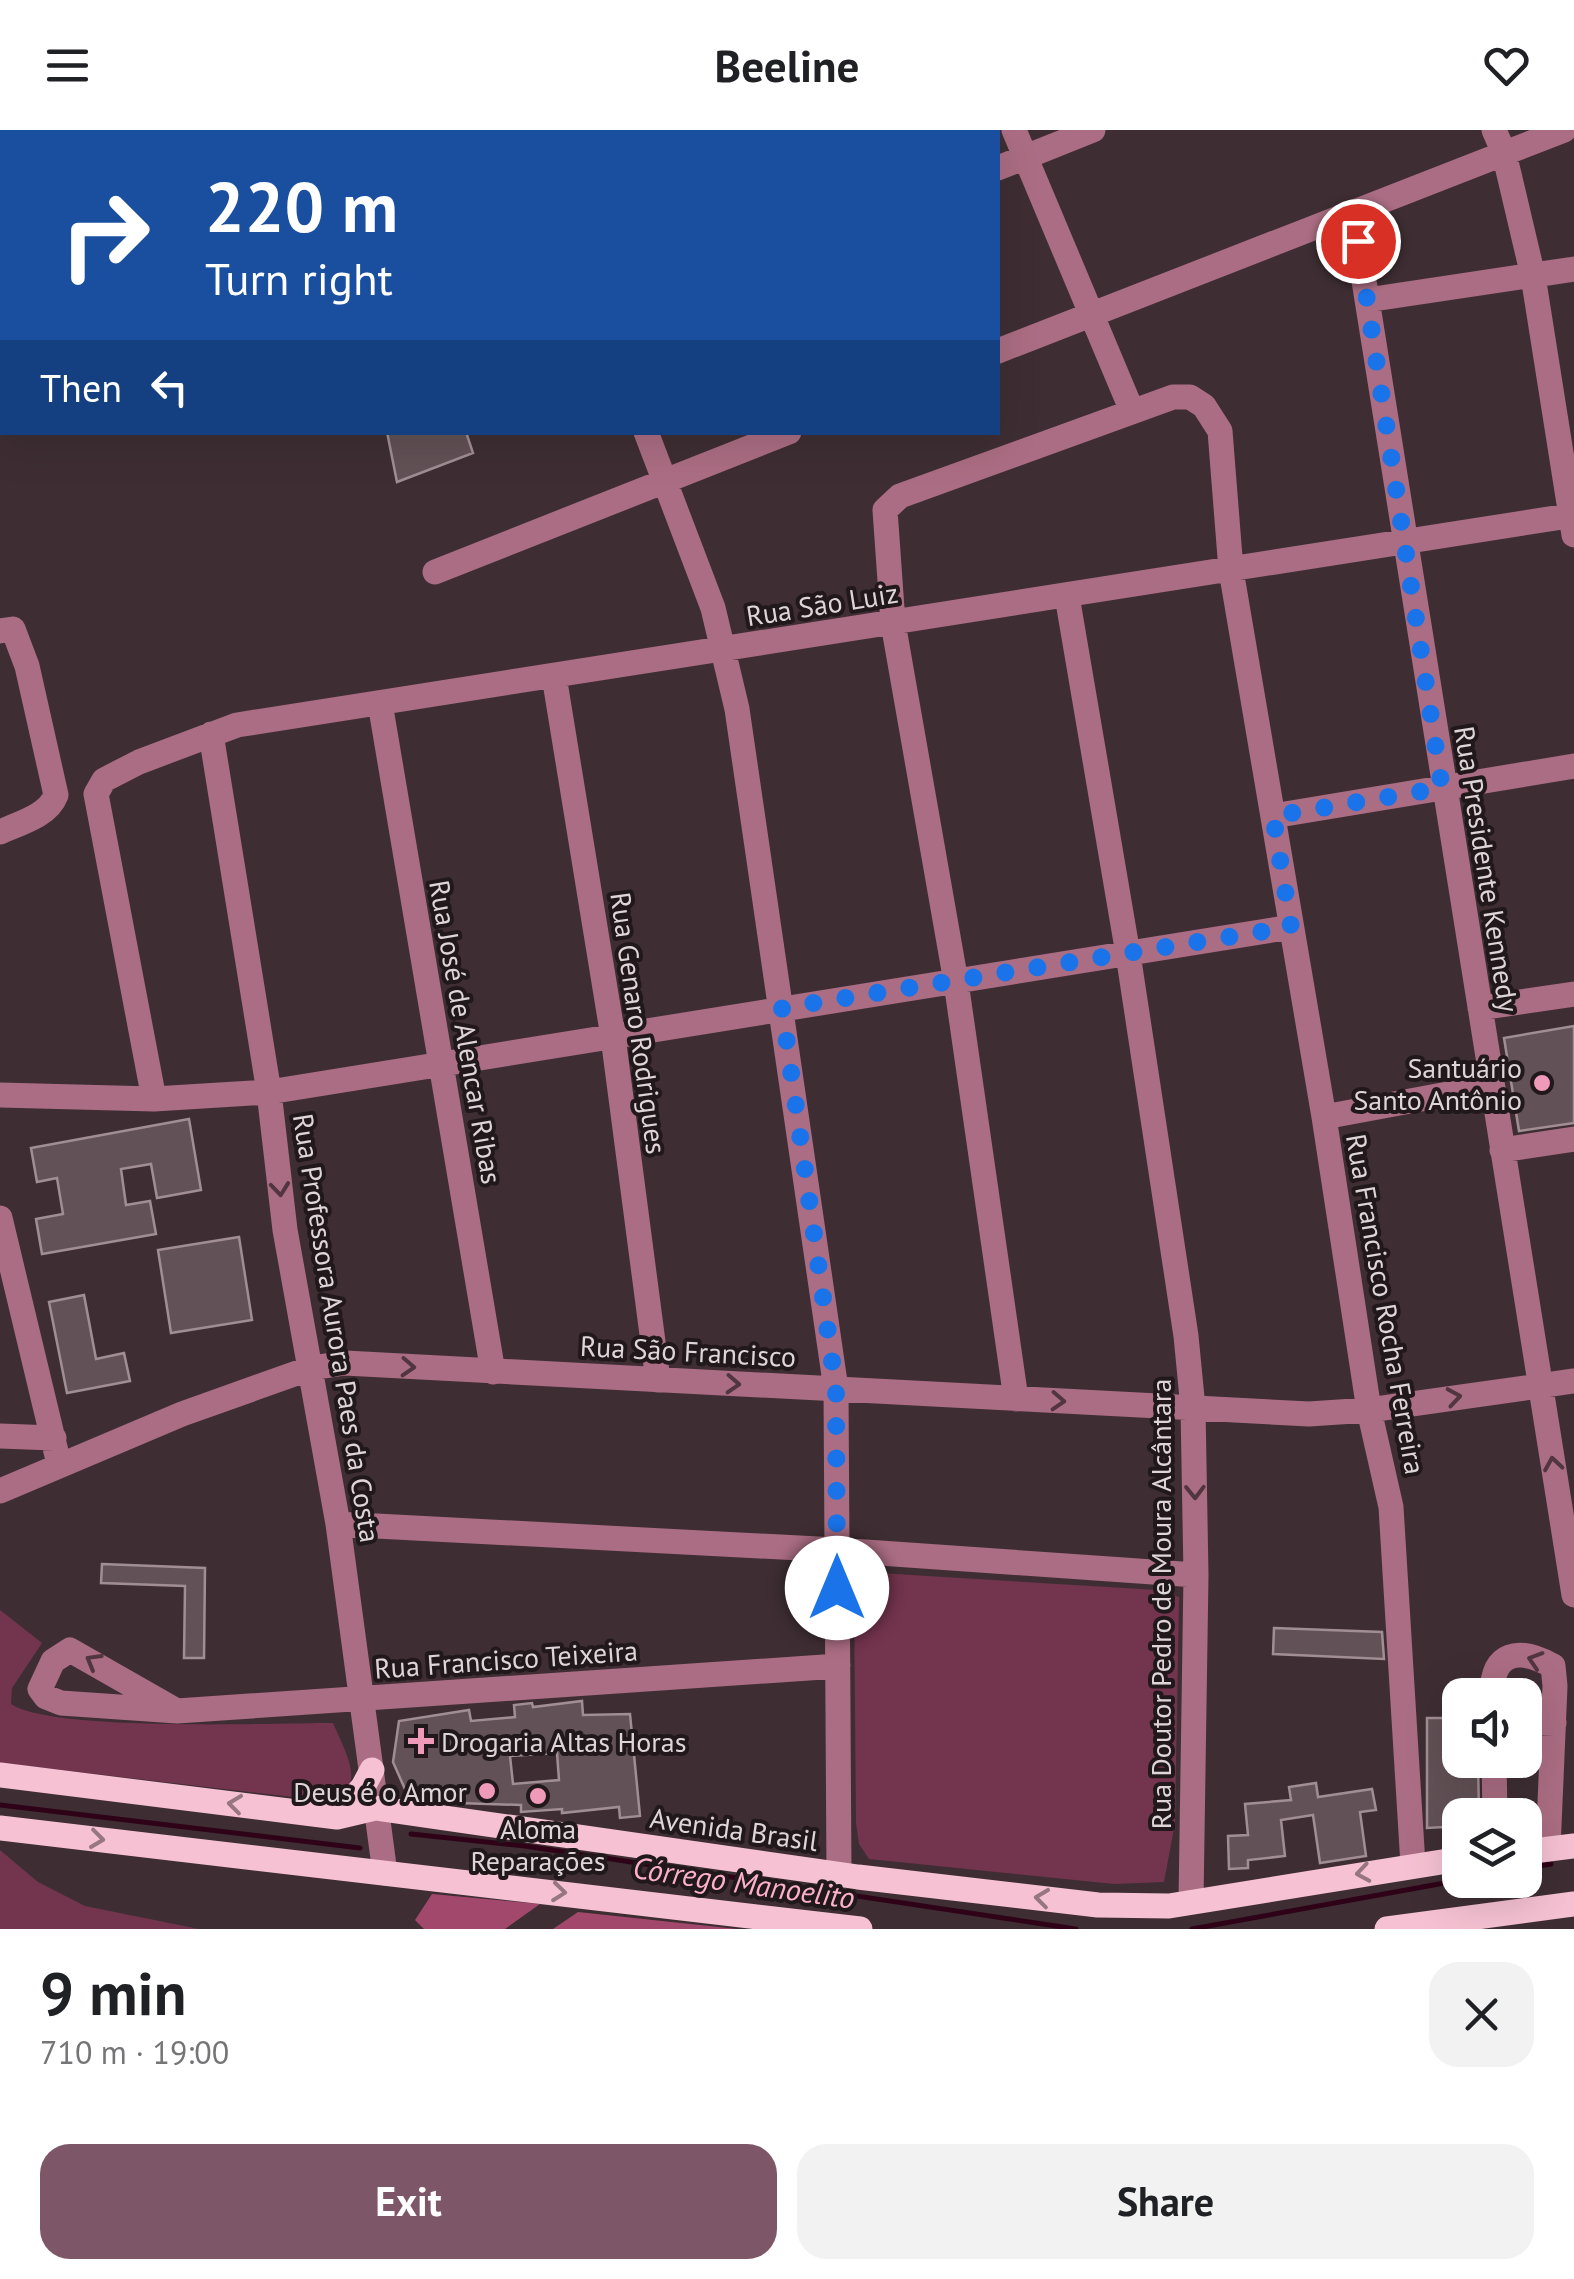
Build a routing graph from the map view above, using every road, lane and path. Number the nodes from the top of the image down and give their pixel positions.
1 (1014, 130) edge
2 (1093, 130) edge
3 (1564, 130) edge
4 (1499, 142) edge
5 (1026, 157) junction
6 (1000, 167) edge
7 (1352, 212) junction
8 (1574, 269) edge
9 (1533, 276) junction
10 (1367, 300) junction
11 (1092, 314) junction
12 (1000, 350) edge
13 (1132, 412) junction
14 (647, 435) edge
15 (782, 435) edge
16 (665, 482) junction
17 (1573, 522) edge
18 (1404, 542) junction
19 (1231, 570) junction
20 (435, 572) dead end
21 (1068, 596) junction
22 (893, 623) junction
23 (0, 632) edge
24 (722, 651) junction
25 (554, 676) junction
26 (380, 703) junction
27 (211, 734) junction
28 (1574, 766) edge
29 (1442, 788) junction
30 (1273, 816) junction
31 (0, 832) edge
32 (1291, 927) junction
33 (1128, 954) junction
34 (956, 982) junction
35 (1574, 994) edge
36 (782, 1008) junction
37 (1480, 1008) junction
38 (613, 1036) junction
39 (442, 1065) junction
40 (1491, 1086) junction
41 (270, 1092) junction
42 (0, 1095) edge
43 (154, 1099) junction
44 (1324, 1117) junction
45 (1574, 1139) edge
46 (1502, 1150) junction
47 (0, 1218) edge
48 (6, 1268) edge
49 (312, 1368) junction
50 (493, 1372) junction
51 (658, 1380) junction
52 (1574, 1382) edge
53 (1540, 1384) junction
54 (836, 1389) junction
55 (1016, 1399) junction
56 (1193, 1408) junction
57 (1368, 1410) junction
58 (0, 1436) edge
59 (54, 1438) junction
60 (59, 1464) junction
61 (0, 1492) edge
62 (338, 1524) junction
63 (837, 1550) junction
64 (1196, 1575) junction
65 (1574, 1595) edge
66 (838, 1666) junction
67 (1494, 1678) edge
68 (362, 1699) junction
69 (177, 1711) junction
70 (1542, 1722) edge
71 (1554, 1722) junction
72 (372, 1770) junction
73 (0, 1775) edge
74 (375, 1808) junction
75 (338, 1817) junction
76 (0, 1828) edge
77 (1549, 1849) edge
78 (1442, 1861) edge
79 (1413, 1865) junction
80 (385, 1873) junction
81 (838, 1875) junction
82 (1191, 1901) junction
83 (1574, 1904) edge
84 (754, 1923) edge
85 (860, 1929) edge
86 (1387, 1929) edge

1 - 5 street
2 - 5 street
3 - 4 street
4 - 7 street
4 - 9 street
5 - 6 street
5 - 11 street
7 - 10 street, Rua Presidente Kennedy
7 - 11 street
8 - 9 street
9 - 10 street
9 - 17 street
10 - 18 street, Rua Presidente Kennedy
11 - 12 street
11 - 13 street
13 - 19 street, Rua Francisco Rocha Ferreira
13 - 22 street
14 - 16 street
15 - 16 street
16 - 20 street
16 - 24 street
17 - 18 street, Rua São Luiz
18 - 19 street, Rua São Luiz
18 - 29 street, Rua Presidente Kennedy
19 - 21 street, Rua São Luiz
19 - 30 street, Rua Francisco Rocha Ferreira
21 - 22 street, Rua São Luiz
21 - 33 street, Rua Doutor Pedro de Moura Alcântara
22 - 24 street, Rua São Luiz
22 - 34 street
23 - 31 street
24 - 25 street, Rua São Luiz
24 - 36 street
25 - 26 street, Rua São Luiz
25 - 38 street, Rua Genaro Rodrigues
26 - 27 street, Rua São Luiz
26 - 39 street, Rua José de Alencar Ribas
27 - 41 street, Rua Professora Aurora Paes da Costa
27 - 43 street, Rua São Luiz
28 - 29 street
29 - 30 street
29 - 37 street, Rua Presidente Kennedy
30 - 32 street, Rua Francisco Rocha Ferreira
32 - 33 street
32 - 44 street, Rua Francisco Rocha Ferreira
33 - 34 street
33 - 56 street, Rua Doutor Pedro de Moura Alcântara
34 - 36 street
34 - 55 street
35 - 37 street
36 - 38 street
36 - 54 street
37 - 40 street, Rua Presidente Kennedy
38 - 39 street
38 - 51 street, Rua Genaro Rodrigues
39 - 41 street
39 - 50 street, Rua José de Alencar Ribas
40 - 44 street
40 - 46 street, Rua Presidente Kennedy
41 - 43 street
41 -> 49 street, Rua Professora Aurora Paes da Costa
42 - 43 street
44 - 57 street, Rua Francisco Rocha Ferreira
45 - 46 street
46 - 53 street, Rua Presidente Kennedy
47 - 48 street
48 - 59 street
49 -> 50 street, Rua São Francisco
49 - 60 street, Rua São Francisco
49 - 62 street, Rua Professora Aurora Paes da Costa
50 - 51 street, Rua São Francisco
51 -> 54 street, Rua São Francisco
52 - 53 street, Rua São Francisco
57 -> 53 street, Rua São Francisco
65 -> 53 street, Rua Presidente Kennedy
54 - 55 street, Rua São Francisco
54 - 63 street
55 -> 56 street, Rua São Francisco
56 - 57 street, Rua São Francisco
56 -> 64 street, Rua Doutor Pedro de Moura Alcântara
57 - 79 street, Rua Francisco Rocha Ferreira
58 - 59 street
59 - 60 street
60 - 61 street, Rua São Francisco
62 - 63 street
62 - 68 street, Rua Professora Aurora Paes da Costa
63 - 64 street
63 - 66 street
64 - 82 street, Rua Doutor Pedro de Moura Alcântara
66 - 68 street, Rua Francisco Teixeira
66 - 81 street
71 -> 67 street
68 - 69 street, Rua Francisco Teixeira
68 - 72 street, Rua Professora Aurora Paes da Costa
69 -> 69 street, Rua Francisco Teixeira
70 - 71 street
71 - 77 street
72 - 74 street, Rua Professora Aurora Paes da Costa
72 - 75 main road
75 -> 73 main road, Avenida Brasil
74 - 75 main road, Avenida Brasil
74 - 80 street, Rua Professora Aurora Paes da Costa
74 - 81 main road, Avenida Brasil
76 -> 80 main road
78 - 79 main road, Avenida Brasil
79 -> 82 main road, Avenida Brasil
80 -> 84 main road
82 -> 81 main road, Avenida Brasil
83 - 86 main road
84 - 85 main road

